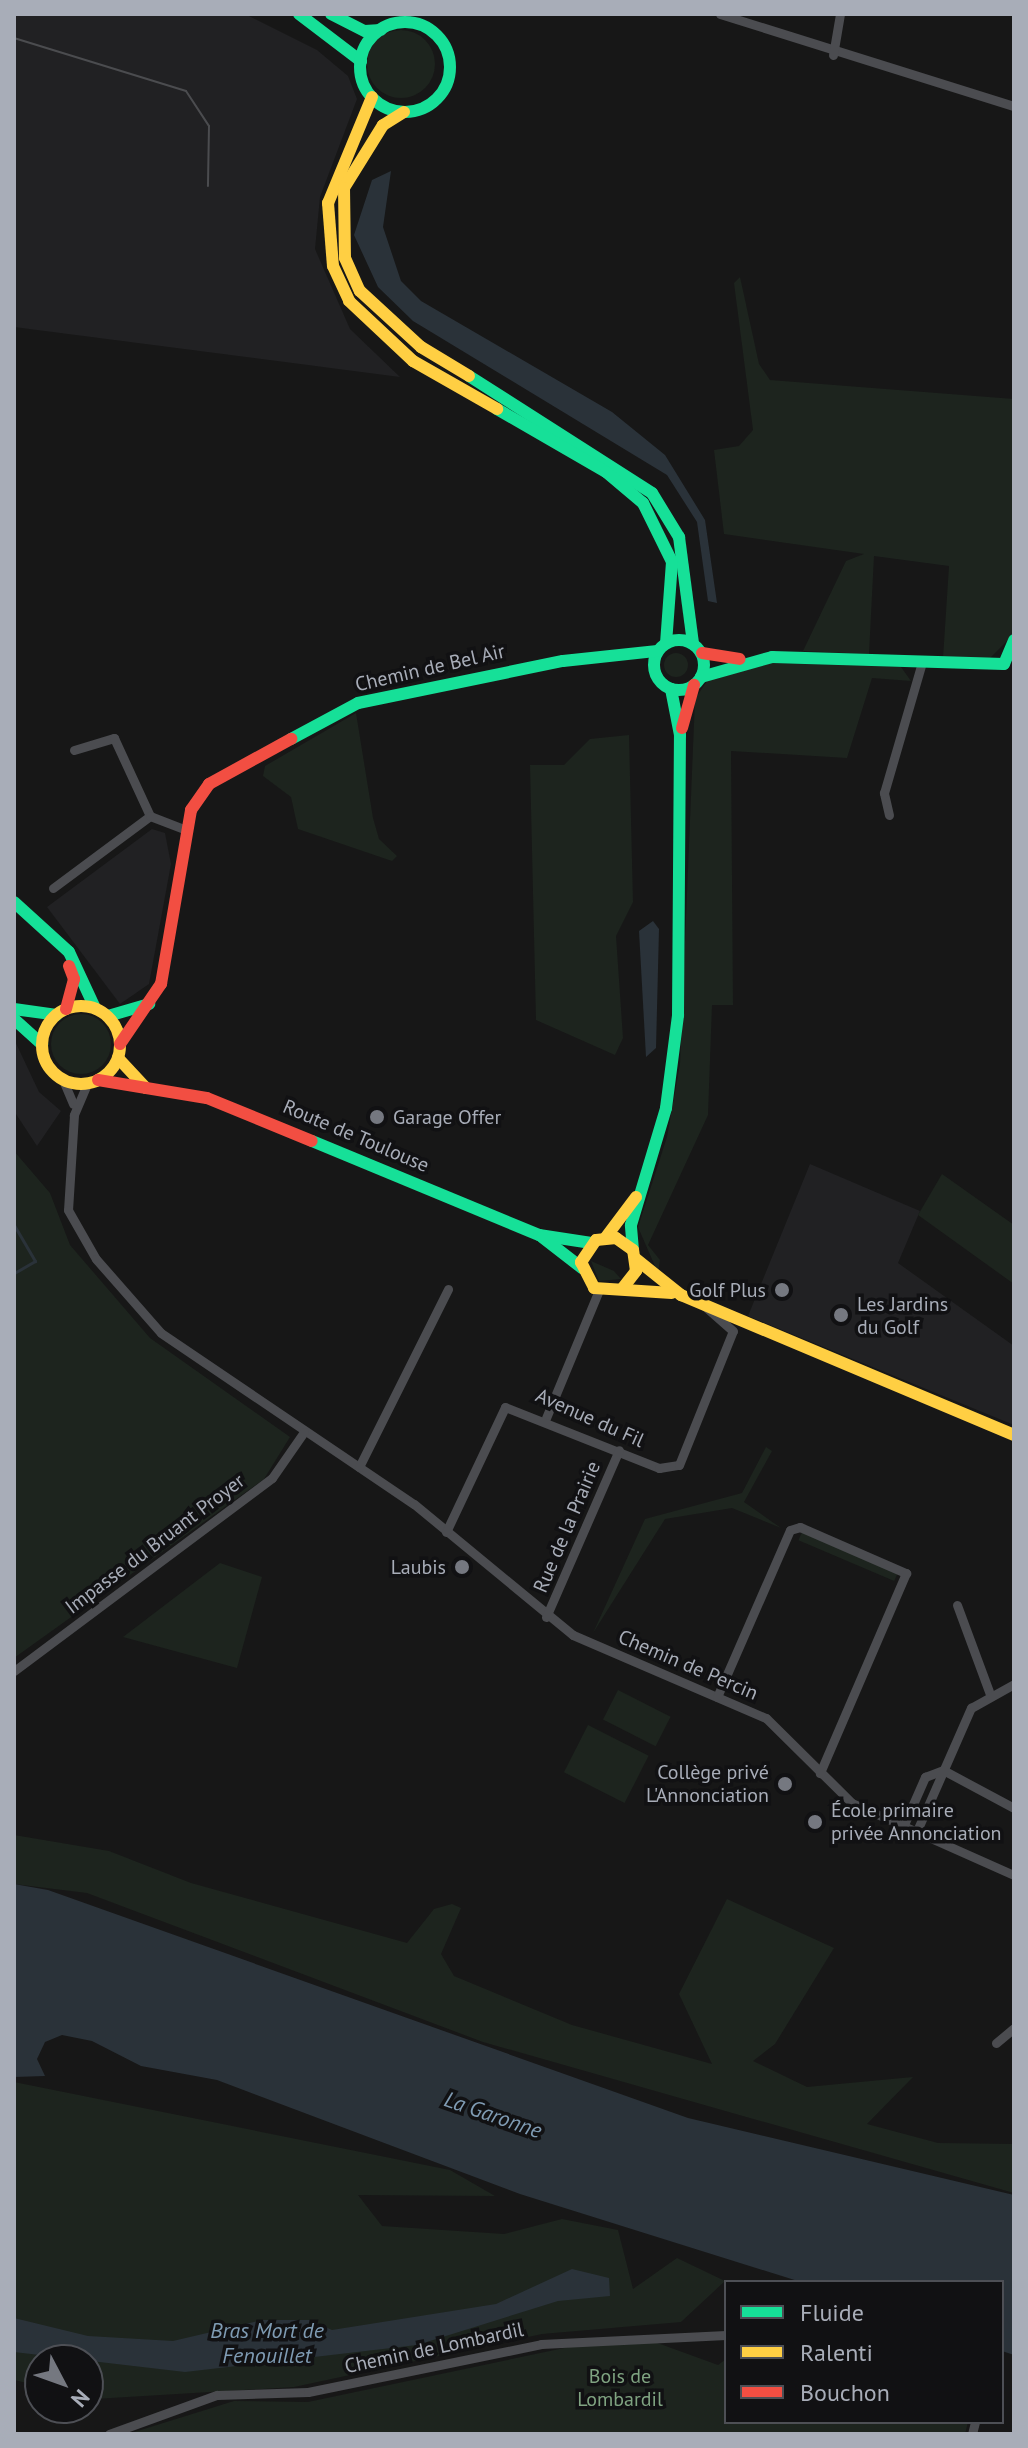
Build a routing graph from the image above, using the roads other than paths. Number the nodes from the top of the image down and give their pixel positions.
1 (299, 14) edge
2 (331, 14) edge
3 (424, 14) edge
4 (720, 14) edge
5 (840, 14) edge
6 (389, 23) edge
7 (429, 29) junction
8 (833, 55) junction
9 (361, 61) junction
10 (372, 97) junction
11 (1014, 106) edge
12 (404, 112) junction
13 (1014, 640) edge
14 (662, 647) junction
15 (698, 648) junction
16 (636, 655) junction
17 (747, 661) junction
18 (921, 666) junction
19 (654, 667) junction
20 (1009, 668) edge
21 (697, 681) junction
22 (671, 689) junction
23 (680, 735) junction
24 (74, 750) dead end
25 (889, 815) dead end
26 (150, 816) junction
27 (187, 830) junction
28 (53, 888) dead end
29 (14, 902) edge
30 (55, 938) junction
31 (151, 1002) junction
32 (95, 1008) junction
33 (14, 1009) edge
34 (62, 1012) junction
35 (108, 1016) junction
36 (14, 1019) edge
37 (42, 1044) junction
38 (119, 1051) junction
39 (63, 1080) junction
40 (92, 1082) junction
41 (152, 1091) junction
42 (74, 1115) junction
43 (640, 1191) junction
44 (539, 1235) junction
45 (606, 1237) junction
46 (591, 1243) junction
47 (634, 1255) junction
48 (582, 1268) junction
49 (448, 1289) dead end
50 (622, 1289) junction
51 (599, 1290) junction
52 (681, 1295) junction
53 (701, 1303) junction
54 (546, 1418) junction
55 (304, 1432) junction
56 (1014, 1435) edge
57 (619, 1450) junction
58 (359, 1467) junction
59 (446, 1532) junction
60 (957, 1605) dead end
61 (546, 1617) junction
62 (14, 1671) edge
63 (1014, 1684) edge
64 (990, 1694) junction
65 (717, 1697) junction
66 (943, 1770) junction
67 (820, 1773) junction
68 (1014, 1808) edge
69 (903, 1827) junction
70 (916, 1833) junction
71 (1014, 1875) edge
72 (1014, 2028) edge
73 (996, 2043) dead end
74 (724, 2335) edge
75 (109, 2434) edge

1 - 9 main road
2 - 6 main road
3 - 7 main road
4 - 8 street
5 - 8 street
6 - 7 main road
6 - 9 main road
7 - 12 main road
8 - 11 street
9 - 10 main road
10 - 12 main road
10 - 14 main road
12 - 15 main road
13 - 20 main road
14 - 15 main road, Chemin de Bel Air
14 - 16 main road, Chemin de Bel Air
14 - 19 main road
15 - 17 main road
15 - 21 main road
16 - 19 main road
16 - 27 main road, Chemin de Bel Air
17 - 18 main road
17 - 21 main road
18 - 20 main road
18 - 25 street
19 - 22 main road
21 - 22 main road
21 - 23 main road
22 - 23 main road
23 - 43 main road
24 - 26 street
26 - 27 street
26 - 28 street
27 - 31 main road, Chemin de Bel Air
29 - 30 main road
30 - 32 main road
30 - 34 main road
31 - 35 main road
31 - 38 main road, Chemin de Bel Air
32 - 34 main road
32 - 35 main road
33 - 34 main road
34 - 37 main road
35 - 38 main road
36 - 37 main road
37 - 39 main road
38 - 40 main road
38 - 41 main road
39 - 40 main road
39 - 42 street, Chemin de Percin
40 - 41 main road, Route de Toulouse
40 - 42 street, Chemin de Percin
41 - 44 main road, Route de Toulouse
42 - 55 street, Chemin de Percin
43 - 45 main road
43 - 47 main road
44 - 46 main road, Route de Toulouse
44 - 48 main road, Route de Toulouse
45 - 46 main road
45 - 47 main road
46 - 48 main road
47 - 50 main road
47 - 52 main road
48 - 51 main road
49 - 58 street
50 - 51 main road
50 - 52 main road
51 - 54 street
52 - 53 main road
53 - 56 main road
53 - 57 street, Avenue du Fil
54 - 57 street, Avenue du Fil
54 - 59 street, Avenue du Fil
55 - 58 street, Chemin de Percin
55 - 62 street, Impasse du Bruant Proyer
57 - 61 street, Rue de la Prairie
58 - 59 street, Chemin de Percin
59 - 61 street, Chemin de Percin
60 - 64 street
61 - 65 street, Chemin de Percin
63 - 64 street
64 - 66 street
65 - 67 street, Chemin de Percin
65 - 67 street
66 - 68 street
66 - 69 street
66 - 70 street
67 - 69 street, Chemin de Percin
69 - 70 street, Chemin de Percin
70 - 71 street, Chemin de Percin
72 - 73 street
74 - 75 street, Chemin de Lombardil

